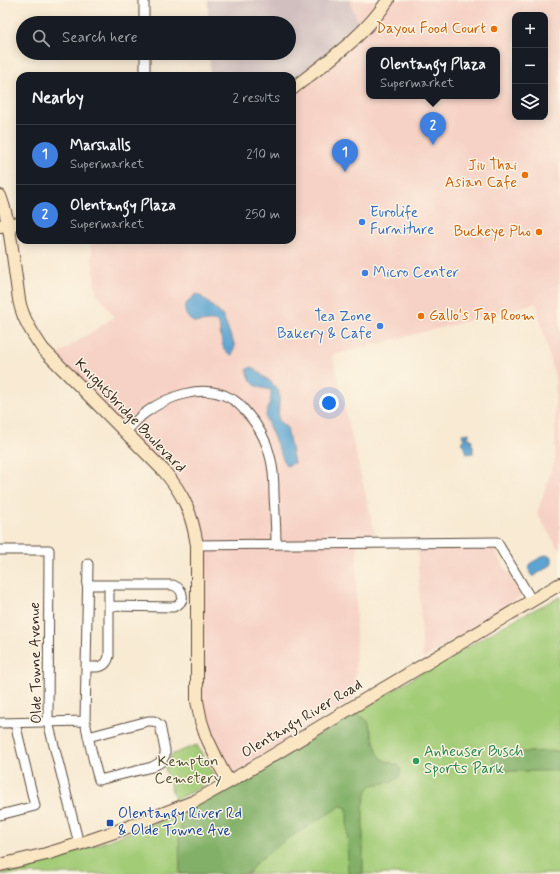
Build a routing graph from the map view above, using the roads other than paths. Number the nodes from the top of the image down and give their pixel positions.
1 (144, 0) edge
2 (388, 0) edge
3 (144, 16) edge
4 (145, 60) edge
5 (145, 72) edge
6 (296, 86) edge
7 (0, 196) edge
8 (10, 224) edge
9 (125, 432) junction
10 (197, 544) junction
11 (276, 544) junction
12 (0, 550) edge
13 (88, 564) dead end
14 (560, 584) edge
15 (87, 585) junction
16 (109, 585) junction
17 (532, 601) junction
18 (109, 606) junction
19 (86, 667) junction
20 (48, 722) junction
21 (85, 722) junction
22 (0, 723) edge
23 (16, 723) junction
24 (88, 737) junction
25 (229, 782) junction
26 (0, 815) edge
27 (79, 844) junction
28 (0, 865) edge

1 - 3 street
2 - 6 street
4 - 5 street
7 - 8 street, Knightsbridge Boulevard
8 - 9 street, Knightsbridge Boulevard
9 - 10 street, Knightsbridge Boulevard
9 - 11 street
10 - 11 street
10 - 25 street, Knightsbridge Boulevard
11 - 17 street
12 - 20 street, Olde Towne Avenue
13 - 15 street
14 - 17 street, Olentangy River Road
15 - 16 street
15 - 19 street
16 - 18 street
16 - 18 street
17 - 25 street, Olentangy River Road
18 - 19 street
19 - 21 street
20 - 21 street
20 - 23 street
20 - 27 street, Olde Towne Avenue
21 - 24 street
22 - 23 street
23 - 26 street
24 - 24 street
25 - 27 street, Olentangy River Road
27 - 28 street, Olentangy River Road

